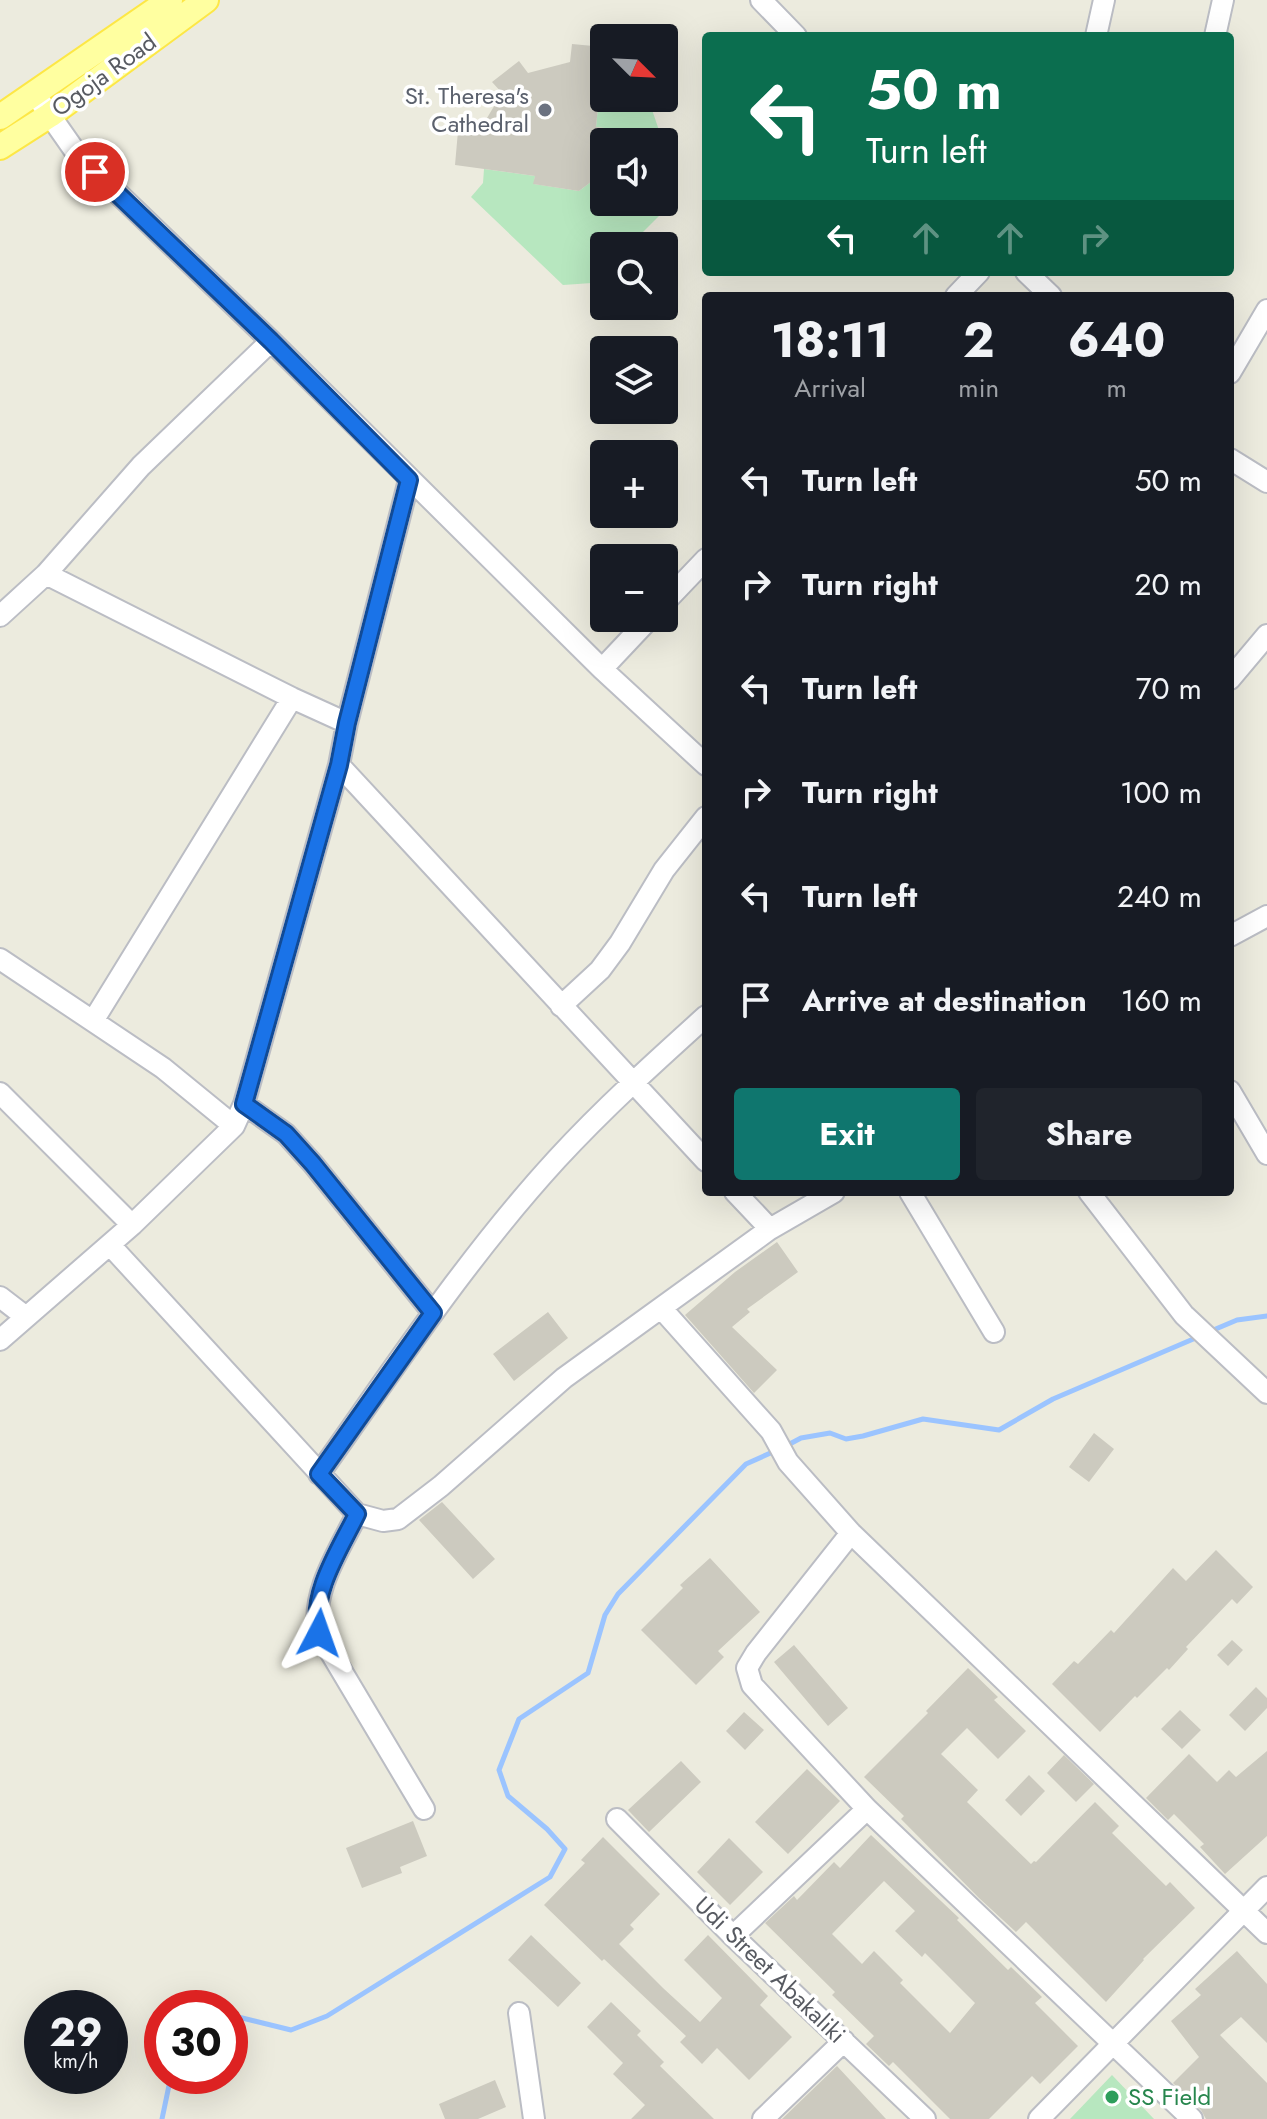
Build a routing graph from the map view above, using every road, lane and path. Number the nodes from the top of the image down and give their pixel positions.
1 (170, 0) edge
2 (206, 0) edge
3 (761, 0) edge
4 (1104, 0) edge
5 (1223, 0) edge
6 (792, 32) edge
7 (1097, 32) edge
8 (1216, 32) edge
9 (35, 94) junction
10 (50, 115) junction
11 (0, 117) edge
12 (0, 147) edge
13 (975, 276) edge
14 (1030, 276) edge
15 (960, 292) edge
16 (1047, 292) edge
17 (1267, 310) edge
18 (271, 341) junction
19 (1234, 366) edge
20 (1234, 461) edge
21 (409, 480) junction
22 (1267, 482) edge
23 (702, 563) edge
24 (46, 574) junction
25 (678, 588) edge
26 (0, 616) edge
27 (637, 632) edge
28 (1267, 635) edge
29 (602, 669) junction
30 (1234, 674) edge
31 (292, 698) junction
32 (347, 723) junction
33 (702, 761) edge
34 (339, 765) junction
35 (702, 822) edge
36 (1267, 916) edge
37 (1234, 934) edge
38 (0, 959) edge
39 (561, 1006) junction
40 (702, 1020) edge
41 (93, 1021) junction
42 (632, 1083) junction
43 (0, 1093) edge
44 (1234, 1098) edge
45 (244, 1104) junction
46 (234, 1126) junction
47 (1267, 1154) edge
48 (702, 1157) edge
49 (739, 1196) edge
50 (827, 1196) edge
51 (912, 1196) edge
52 (1092, 1196) edge
53 (132, 1225) junction
54 (770, 1229) junction
55 (110, 1245) junction
56 (0, 1297) edge
57 (662, 1309) junction
58 (433, 1313) junction
59 (26, 1317) junction
60 (994, 1332) dead end
61 (0, 1340) edge
62 (1267, 1393) edge
63 (319, 1474) junction
64 (357, 1514) junction
65 (851, 1533) junction
66 (424, 1809) dead end
67 (867, 1809) junction
68 (617, 1819) dead end
69 (1267, 1887) edge
70 (1243, 1910) junction
71 (1267, 1933) edge
72 (733, 1936) junction
73 (519, 2013) dead end
74 (844, 2041) junction
75 (1112, 2043) junction
76 (534, 2119) edge
77 (763, 2119) edge
78 (925, 2119) edge
79 (1039, 2119) edge
80 (1192, 2119) edge

1 - 9 main road, Ogoja Road
2 - 10 main road, Ogoja Road
3 - 6 street
4 - 7 street
5 - 8 street
9 - 10 street
9 - 11 main road, Ogoja Road
10 - 12 main road, Ogoja Road
10 - 18 street
13 - 15 street
14 - 16 street
17 - 19 street
18 - 21 street
18 - 24 street
20 - 22 street
21 - 29 street
21 - 32 street
23 - 25 street
24 - 26 street
24 - 31 street
27 - 29 street
28 - 30 street
29 - 33 street
31 - 32 street
31 - 41 street
32 - 34 street
34 - 39 street
34 - 45 street
35 - 39 street
36 - 37 street
38 - 41 street
39 - 42 street
40 - 42 street
41 - 46 street
42 - 48 street
42 - 58 street
43 - 53 street
44 - 47 street
45 - 46 street
45 - 58 street
46 - 53 street
49 - 54 street
50 - 54 street
51 - 60 street
52 - 62 street
53 - 55 street
54 - 57 street
55 - 59 street
55 - 63 street
56 - 59 street
57 - 64 street
57 - 65 street
58 - 63 street
59 - 61 street
63 - 64 street
64 - 66 street
65 - 67 street
65 - 70 street
67 - 72 street
67 - 75 street
68 - 72 street, Udi Street Abakaliki
69 - 70 street
70 - 71 street
70 - 75 street
72 - 74 street, Udi Street Abakaliki
73 - 76 street
74 - 77 street
74 - 78 street, Udi Street Abakaliki
75 - 79 street
75 - 80 street

